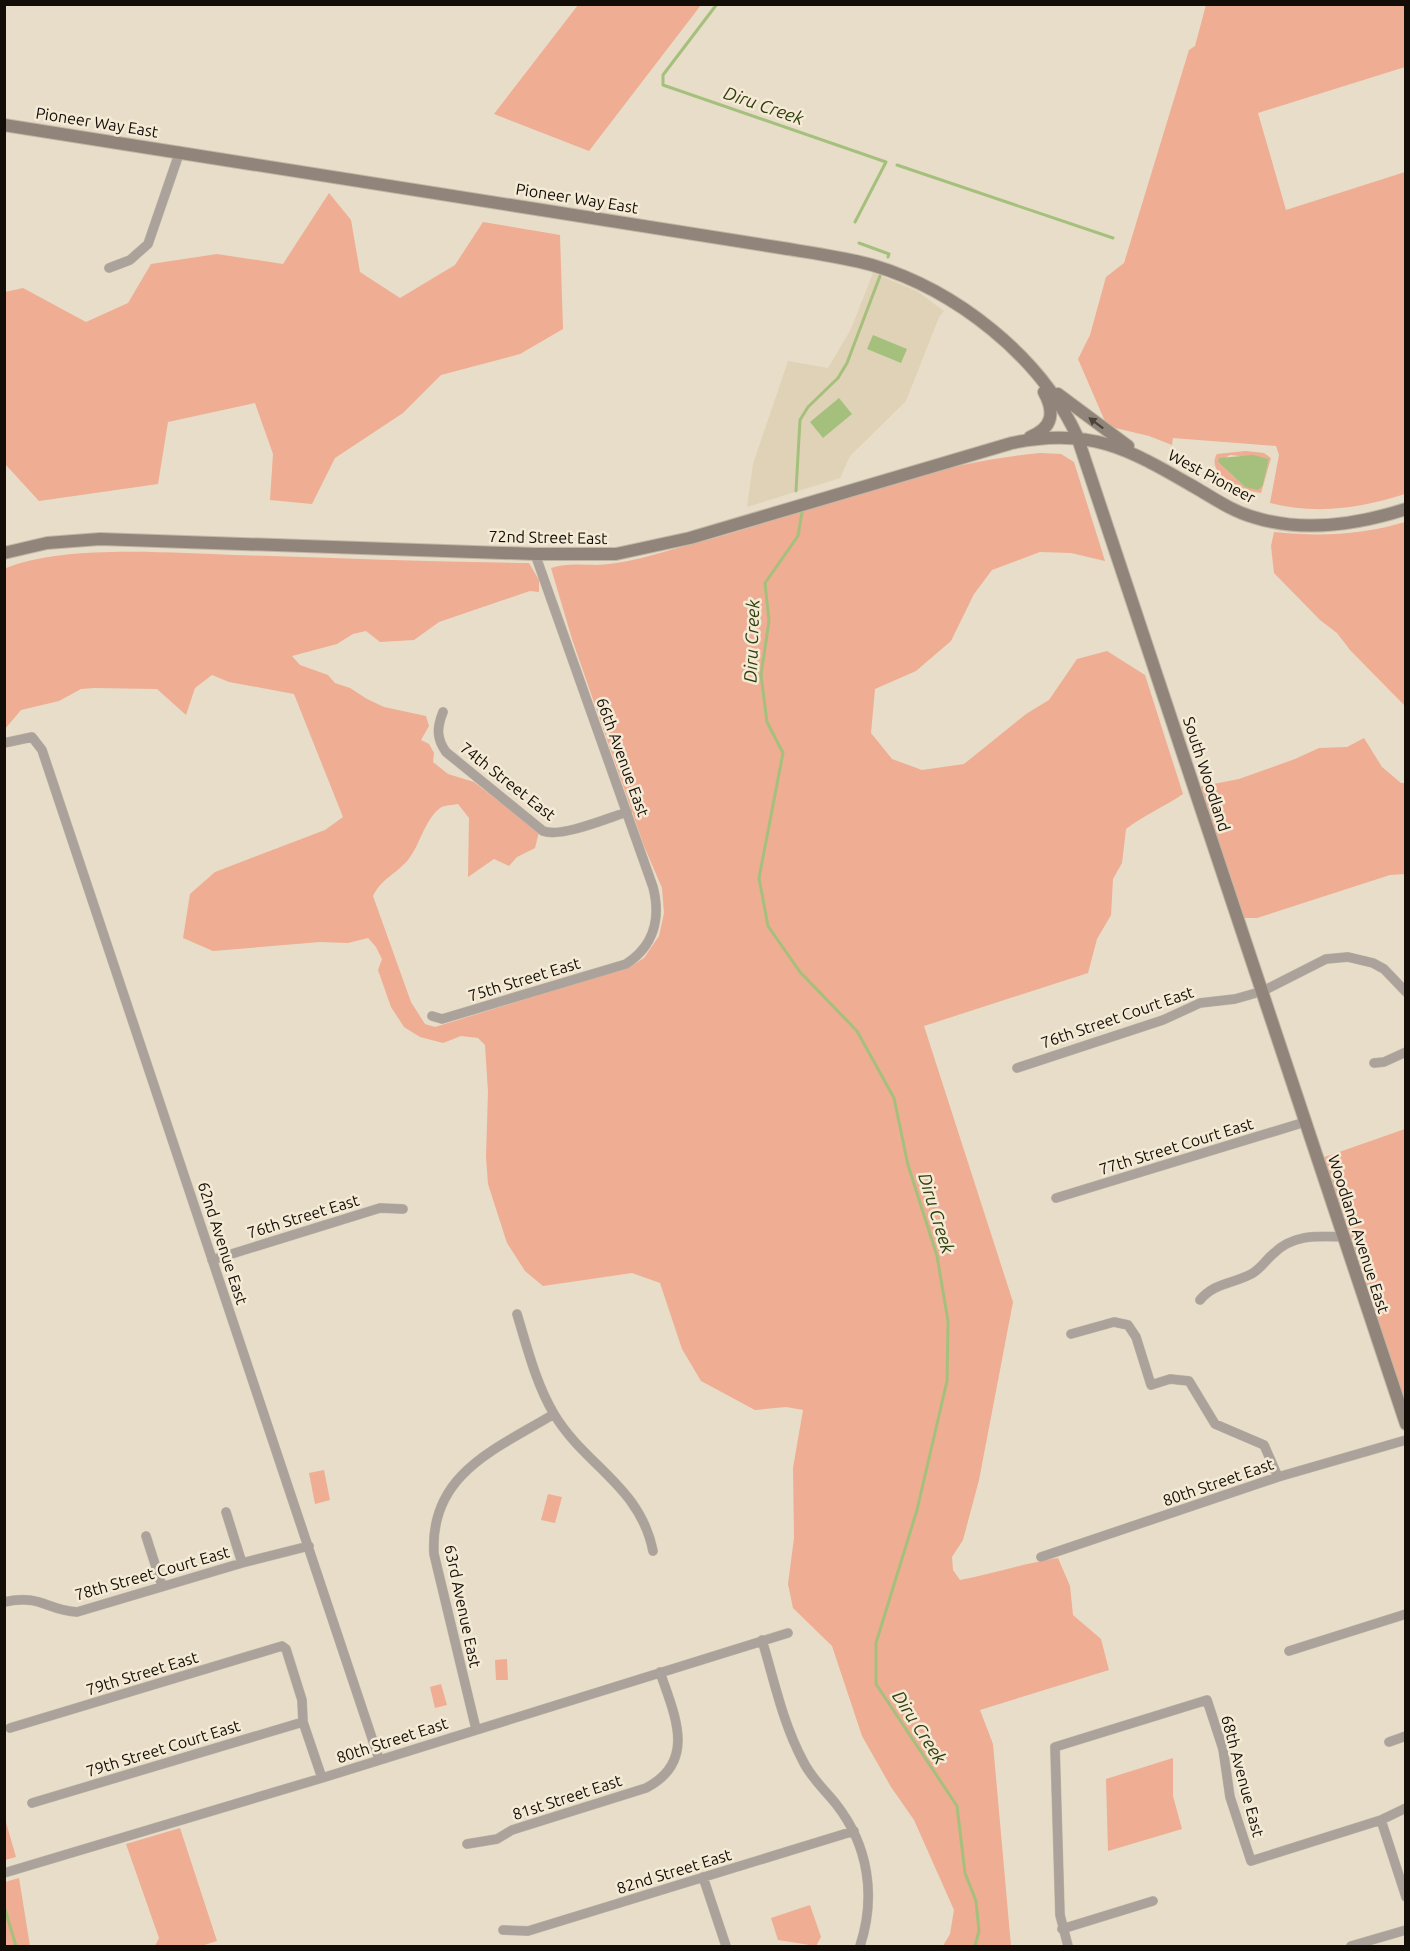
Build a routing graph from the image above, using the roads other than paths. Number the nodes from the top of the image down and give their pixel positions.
1 (4, 125) edge
2 (180, 151) junction
3 (109, 268) dead end
4 (1033, 369) junction
5 (1048, 387) junction
6 (1077, 436) junction
7 (1012, 443) junction
8 (1143, 458) junction
9 (1406, 509) edge
10 (4, 553) edge
11 (535, 554) junction
12 (443, 712) dead end
13 (4, 742) edge
14 (627, 812) junction
15 (626, 964) joint
16 (1263, 991) junction
17 (1406, 992) edge
18 (432, 1016) dead end
19 (1406, 1052) edge
20 (1374, 1063) dead end
21 (1017, 1068) dead end
22 (1305, 1122) junction
23 (1056, 1198) dead end
24 (404, 1209) dead end
25 (1342, 1237) junction
26 (212, 1260) junction
27 (1200, 1300) dead end
28 (517, 1314) dead end
29 (1071, 1334) dead end
30 (554, 1414) junction
31 (1406, 1424) edge
32 (1406, 1440) edge
33 (1278, 1477) junction
34 (226, 1512) dead end
35 (146, 1536) dead end
36 (309, 1546) junction
37 (653, 1551) dead end
38 (1041, 1557) dead end
39 (242, 1563) junction
40 (162, 1586) junction
41 (4, 1602) edge
42 (1406, 1614) edge
43 (788, 1633) dead end
44 (762, 1640) junction
45 (1289, 1652) dead end
46 (660, 1672) junction
47 (303, 1722) junction
48 (10, 1728) dead end
49 (476, 1729) junction
50 (1406, 1736) edge
51 (1389, 1742) dead end
52 (379, 1759) junction
53 (322, 1778) junction
54 (32, 1803) dead end
55 (1406, 1808) edge
56 (1381, 1820) junction
57 (854, 1831) junction
58 (467, 1844) dead end
59 (4, 1873) edge
60 (703, 1877) junction
61 (1406, 1897) edge
62 (1153, 1901) dead end
63 (1062, 1929) junction
64 (503, 1930) dead end
65 (1406, 1930) edge
66 (726, 1947) edge
67 (860, 1947) edge
68 (1068, 1947) edge
69 (1351, 1947) edge

1 - 2 main road, Pioneer Way East
2 - 3 street
2 - 4 main road, Pioneer Way East
4 - 5 main road, Pioneer Way East
4 - 7 main road
5 - 6 main road, Pioneer Way East
8 -> 5 main road
6 - 7 main road, 72nd Street East
6 - 8 main road, West Pioneer
6 - 16 main road, South Woodland
7 - 11 main road, 72nd Street East
8 - 9 main road, West Pioneer
10 - 11 main road, 72nd Street East
11 - 14 street, 66th Avenue East
12 - 14 street, 74th Street East
13 - 26 street, 62nd Avenue East
14 - 15 street, 66th Avenue East
15 - 18 street, 75th Street East
16 - 17 street, 76th Street Court East
16 - 21 street, 76th Street Court East
16 - 22 main road, South Woodland
19 - 20 street
22 - 23 street, 77th Street Court East
22 - 25 main road, Woodland Avenue East
24 - 26 street, 76th Street East
25 - 27 street
25 - 31 main road, Woodland Avenue East
26 - 36 street, 62nd Avenue East
28 - 30 street
29 - 33 street
30 - 37 street
30 - 49 street, 63rd Avenue East
32 - 33 street, 80th Street East
33 - 38 street, 80th Street East
34 - 39 street
35 - 40 street
36 - 39 street, 78th Street Court East
36 - 52 street, 62nd Avenue East
39 - 40 street, 78th Street Court East
40 - 41 street, 78th Street Court East
42 - 45 street
43 - 44 street, 80th Street East
44 - 46 street, 80th Street East
44 - 57 street
46 - 49 street, 80th Street East
46 - 58 street, 81st Street East
47 - 48 street, 79th Street East
47 - 53 street
47 - 54 street, 79th Street Court East
49 - 52 street, 80th Street East
50 - 51 street
52 - 53 street, 80th Street East
53 - 59 street, 80th Street East
55 - 56 street
56 - 61 street
56 - 63 street, 68th Avenue East
57 - 60 street, 82nd Street East
57 - 67 street
60 - 64 street, 82nd Street East
60 - 66 street
62 - 63 street
63 - 68 street
65 - 69 street

